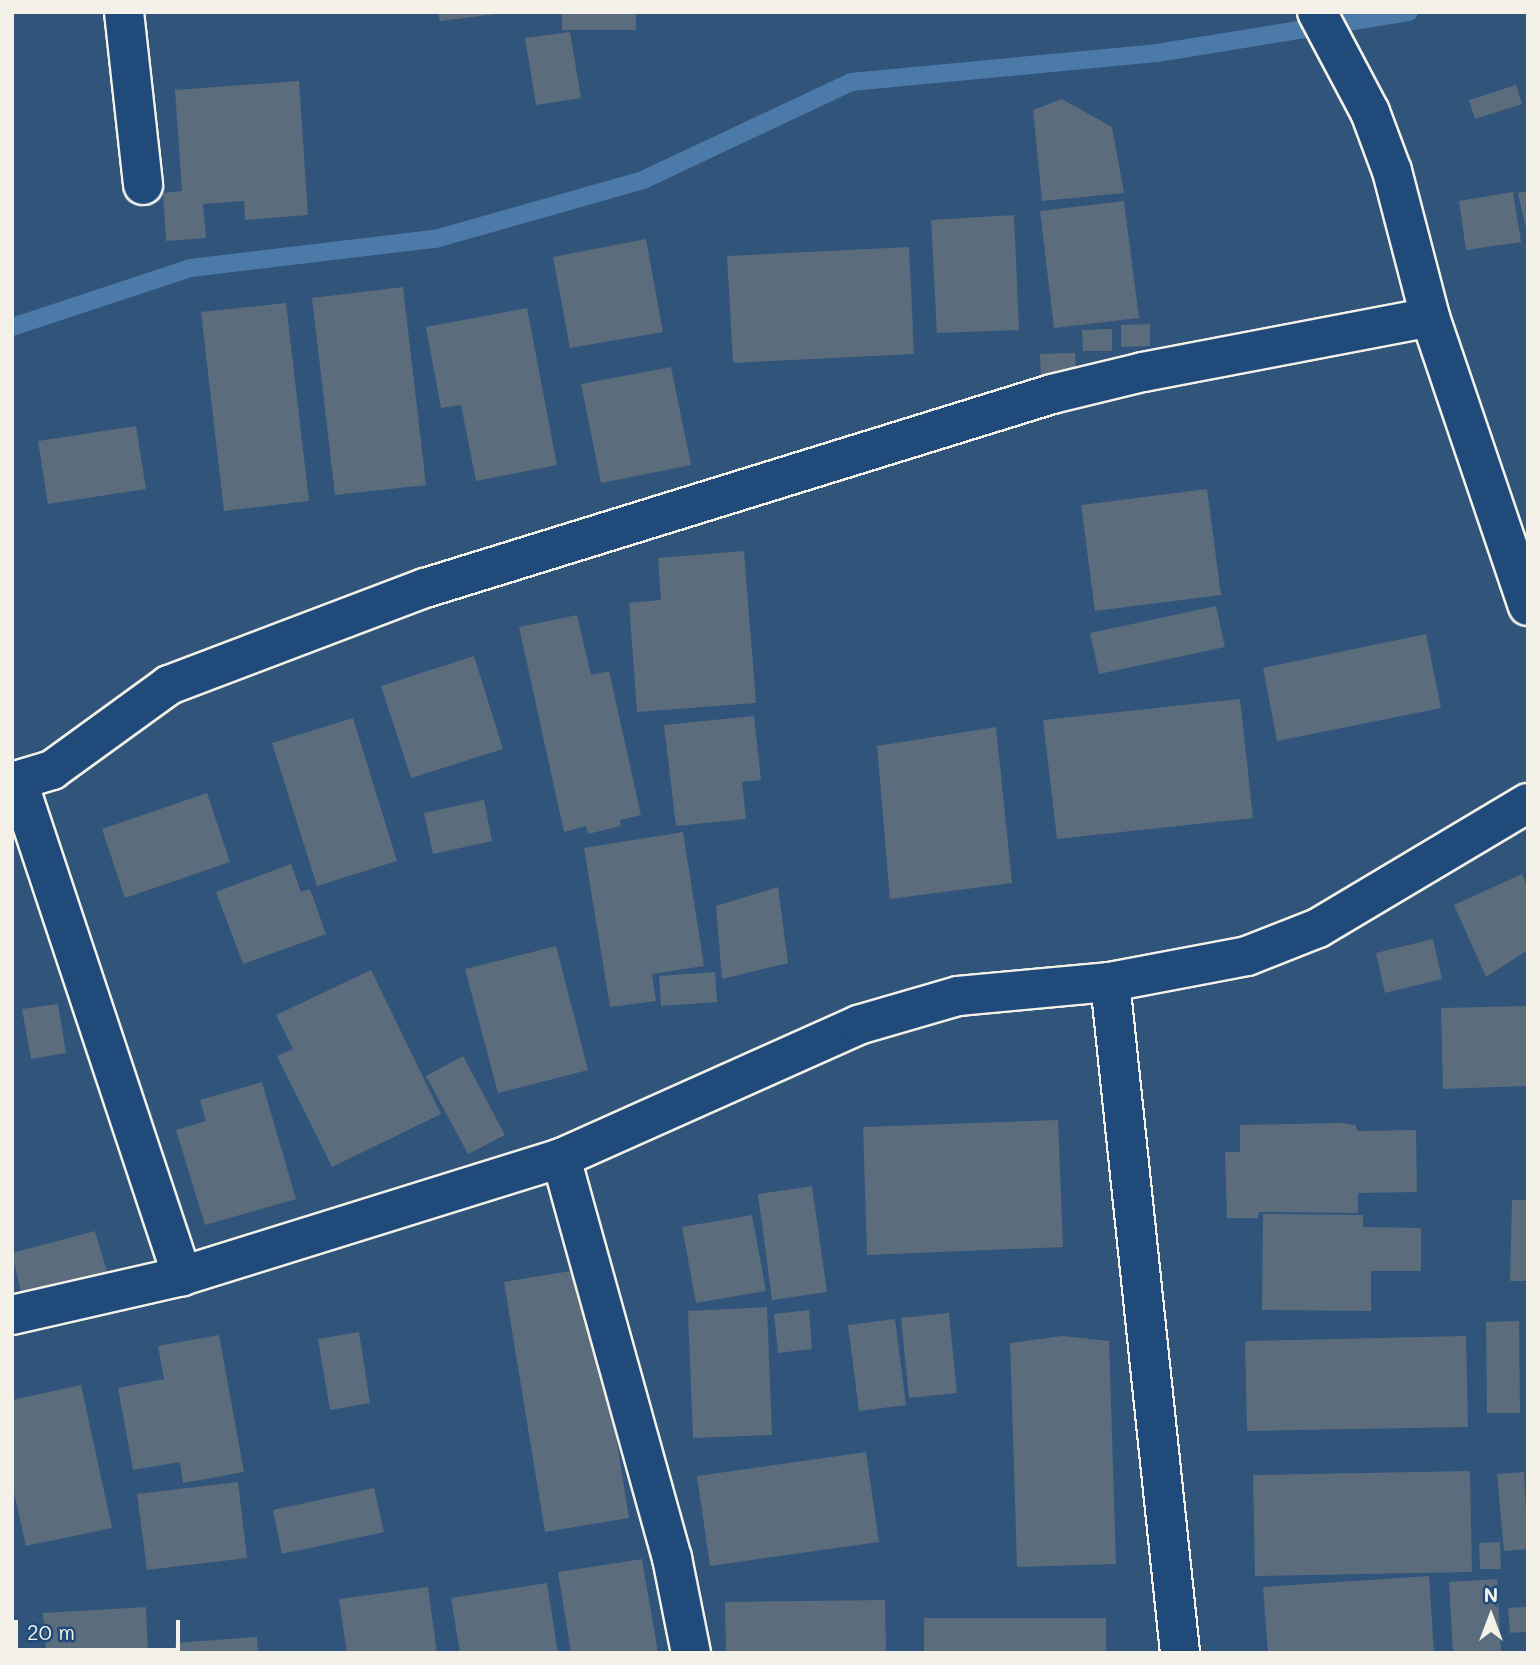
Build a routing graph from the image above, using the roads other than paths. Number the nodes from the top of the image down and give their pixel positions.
1 (124, 12) edge
2 (1317, 12) edge
3 (143, 185) dead end
4 (1430, 317) junction
5 (1528, 606) edge
6 (15, 782) edge
7 (1528, 803) edge
8 (1110, 982) junction
9 (561, 1158) junction
10 (183, 1276) junction
11 (12, 1315) edge
12 (691, 1653) edge
13 (1180, 1653) edge

1 - 3 street
2 - 4 street
4 - 5 street
4 - 6 street
6 - 10 street
7 - 8 street
8 - 9 street
8 - 13 street
9 - 10 street
9 - 12 street
10 - 11 street

